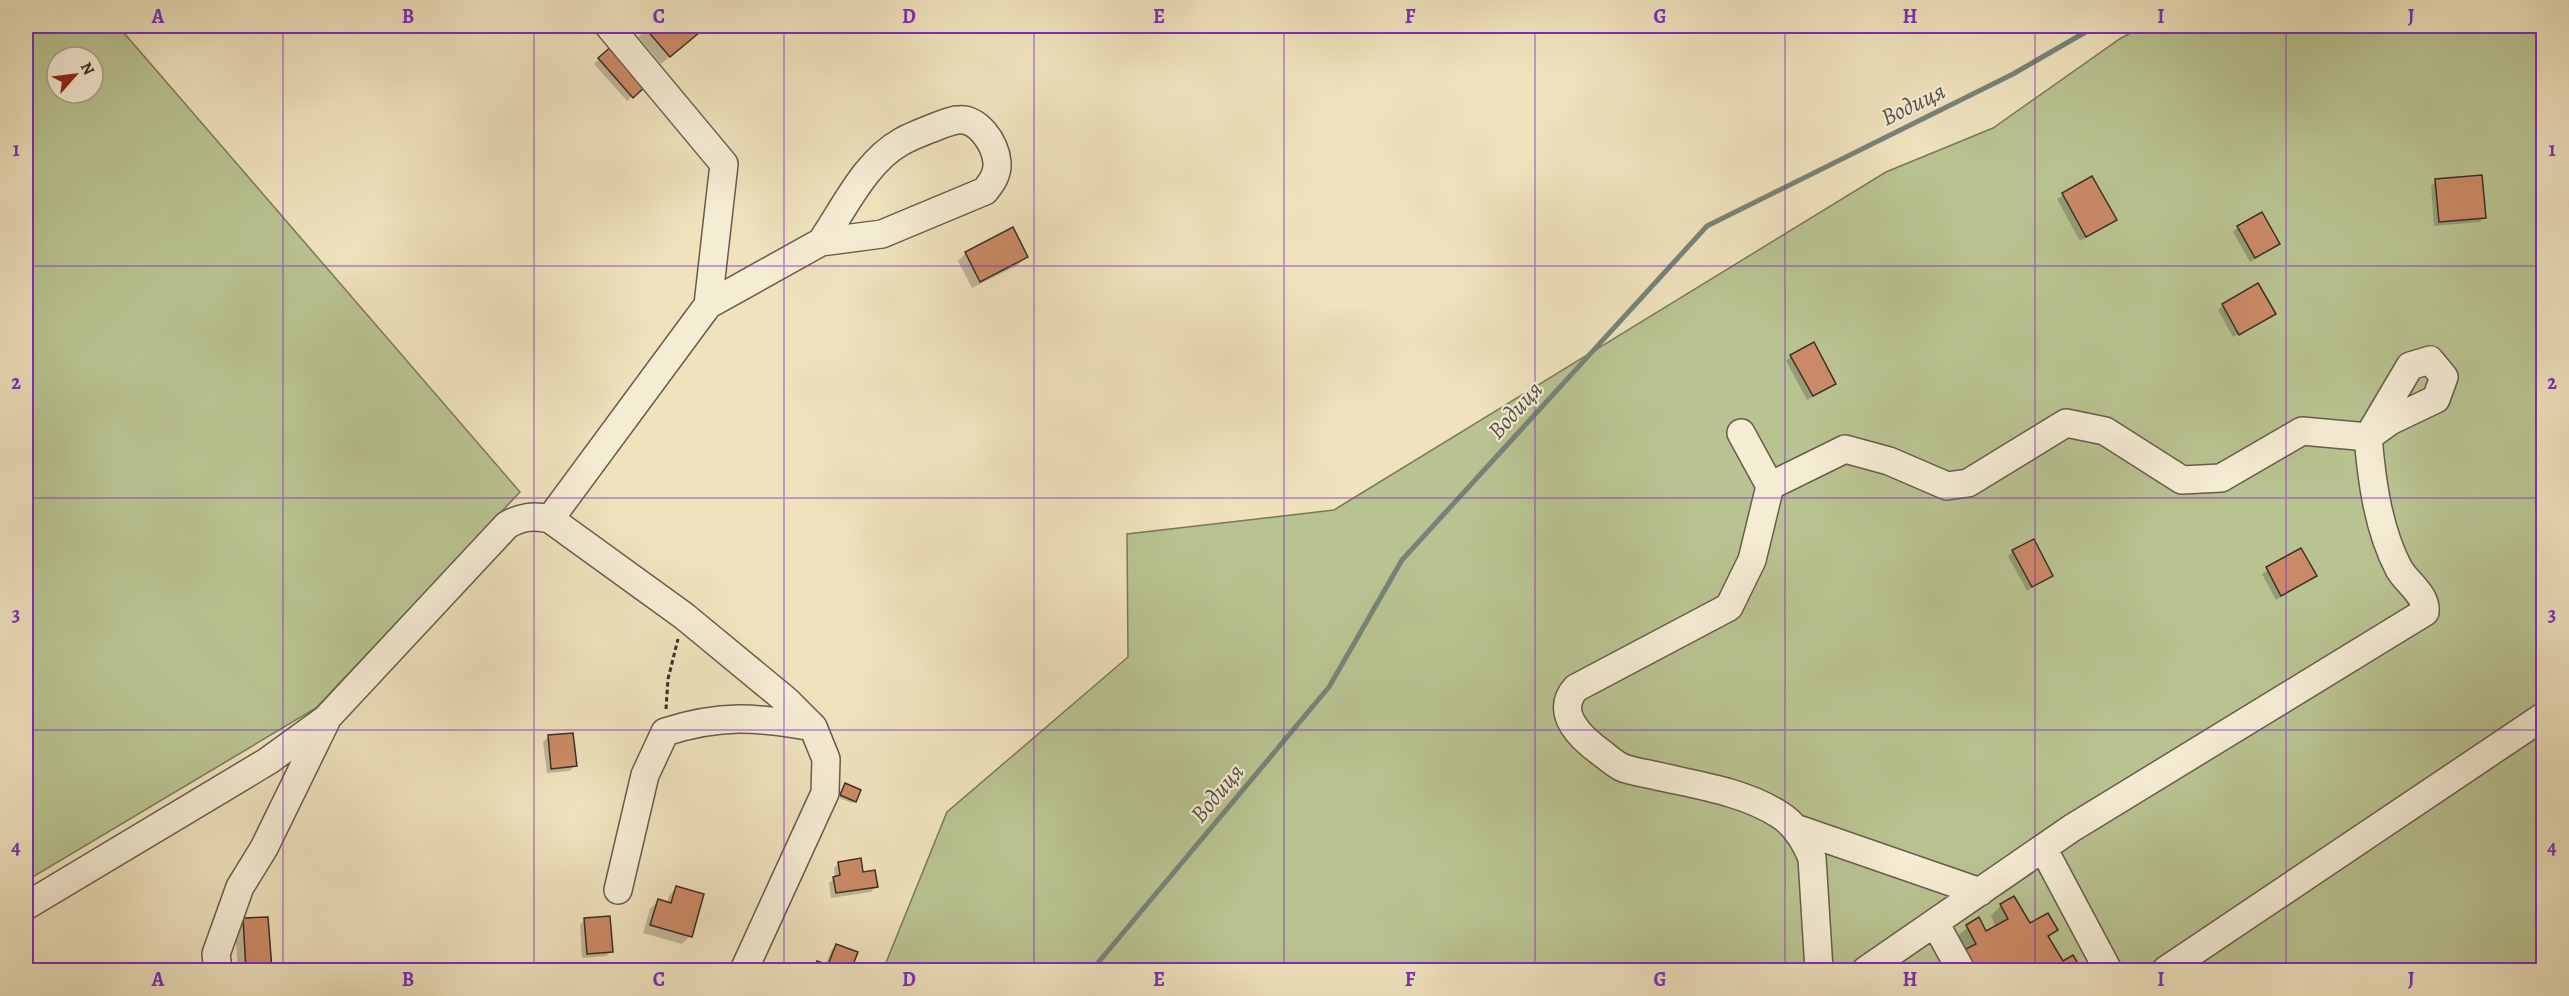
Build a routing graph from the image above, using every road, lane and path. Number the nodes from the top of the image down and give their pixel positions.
1 (609, 26) edge
2 (822, 242) junction
3 (708, 305) junction
4 (1741, 433) dead end
5 (1770, 486) junction
6 (550, 519) junction
7 (684, 616) junction
8 (2544, 716) edge
9 (327, 719) junction
10 (813, 727) junction
11 (665, 732) junction
12 (1795, 828) junction
13 (2043, 848) junction
14 (618, 890) dead end
15 (1980, 892) junction
16 (26, 906) edge
17 (1935, 923) junction
18 (211, 965) edge
19 (744, 970) edge
20 (1819, 970) edge
21 (1866, 970) edge
22 (1961, 970) edge
23 (2108, 970) edge
24 (2166, 970) edge

1 - 3 street
2 - 2 street
2 - 3 street
3 - 6 street
4 - 5 street
5 - 12 street
5 - 13 street
6 - 7 street
6 - 9 street
7 - 10 street
7 - 11 path
8 - 24 street
9 - 16 street
9 - 18 street
10 - 11 street
10 - 19 street
11 - 14 street
12 - 15 street
12 - 20 street
13 - 15 street
13 - 23 street
15 - 17 street
17 - 21 street
17 - 22 street

